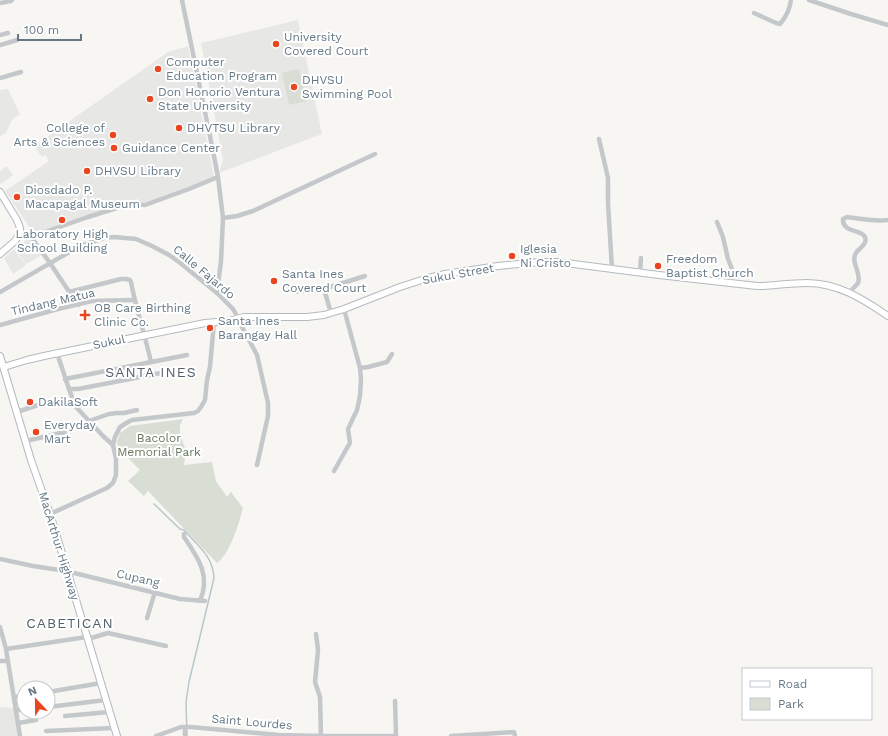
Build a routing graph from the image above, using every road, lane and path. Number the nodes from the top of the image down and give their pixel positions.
1 (12, 0) edge
2 (182, 0) edge
3 (792, 0) edge
4 (810, 0) edge
5 (0, 3) edge
6 (754, 13) dead end
7 (888, 26) edge
8 (8, 33) dead end
9 (0, 35) edge
10 (17, 40) dead end
11 (0, 45) edge
12 (21, 72) dead end
13 (0, 78) edge
14 (600, 140) dead end
15 (375, 154) dead end
16 (218, 177) junction
17 (0, 192) edge
18 (223, 218) junction
19 (888, 220) edge
20 (717, 222) dead end
21 (20, 232) junction
22 (31, 237) junction
23 (0, 254) edge
24 (641, 258) dead end
25 (50, 263) junction
26 (612, 269) junction
27 (640, 272) junction
28 (366, 276) dead end
29 (731, 283) junction
30 (324, 289) junction
31 (0, 292) edge
32 (69, 292) junction
33 (294, 292) dead end
34 (850, 292) junction
35 (217, 293) junction
36 (134, 300) junction
37 (78, 305) junction
38 (344, 309) junction
39 (331, 313) junction
40 (888, 316) edge
41 (238, 319) junction
42 (214, 322) junction
43 (0, 325) edge
44 (145, 335) junction
45 (57, 353) junction
46 (187, 354) dead end
47 (392, 354) dead end
48 (0, 356) edge
49 (151, 362) junction
50 (4, 367) junction
51 (360, 368) junction
52 (161, 373) dead end
53 (65, 379) junction
54 (69, 389) junction
55 (41, 404) dead end
56 (137, 410) dead end
57 (17, 412) junction
58 (89, 421) junction
59 (65, 432) dead end
60 (26, 441) junction
61 (113, 445) junction
62 (257, 464) dead end
63 (334, 471) dead end
64 (50, 514) junction
65 (184, 534) dead end
66 (0, 559) edge
67 (66, 571) junction
68 (155, 592) junction
69 (147, 618) dead end
70 (0, 627) edge
71 (316, 634) dead end
72 (1, 635) edge
73 (87, 638) junction
74 (166, 646) dead end
75 (6, 649) junction
76 (0, 661) edge
77 (7, 661) junction
78 (101, 683) junction
79 (56, 691) edge
80 (14, 697) joint
81 (106, 700) junction
82 (395, 701) dead end
83 (56, 706) edge
84 (16, 710) edge
85 (109, 712) junction
86 (65, 716) dead end
87 (18, 720) edge
88 (36, 720) dead end
89 (18, 723) junction
90 (187, 727) junction
91 (114, 728) junction
92 (46, 731) dead end
93 (514, 734) edge
94 (279, 735) edge
95 (20, 736) edge
96 (117, 736) edge
97 (156, 736) edge
98 (185, 736) edge
99 (322, 736) edge
100 (396, 736) edge
101 (451, 736) edge

1 - 5 street
2 - 16 street
3 - 6 street
4 - 7 street
8 - 9 street
10 - 11 street
12 - 13 street
14 - 26 street
15 - 18 street
16 - 18 street
16 - 22 street
17 - 21 street
18 - 35 street
19 - 34 street
20 - 29 street
21 - 22 street
21 - 23 street
22 - 25 street
24 - 27 street
25 - 31 street, Calle Fajardo
25 - 32 street
25 - 35 street, Calle Fajardo
26 - 27 street, Sukul Street
26 - 38 street, Sukul Street
27 - 29 street, Sukul Street
28 - 30 street
29 - 34 street, Sukul Street
30 - 33 street
30 - 39 street
32 - 36 street
32 - 37 street
34 - 40 street, Sukul Street
35 - 41 street, Calle Fajardo
36 - 37 street, Tindang Matua
36 - 44 street
37 - 43 street, Tindang Matua
38 - 39 street, Sukul Street
38 - 51 street
39 - 41 street, Sukul Street
41 - 42 street, Sukul
41 - 62 street, Calle Fajardo
42 - 44 street, Sukul
42 - 61 street
44 - 45 street, Sukul
44 - 49 street
45 - 50 street, Sukul
45 - 53 street
46 - 49 street
47 - 51 street
48 - 50 street, MacArthur Highway
49 - 53 street
50 - 57 street, MacArthur Highway
51 - 63 street
52 - 54 street
53 - 54 street
54 - 58 street
55 - 57 street
56 - 58 street
57 - 60 street, MacArthur Highway
58 - 61 street
59 - 60 street
60 - 64 street, MacArthur Highway
61 - 64 street
64 - 67 street, MacArthur Highway
65 - 68 street, Cupang
66 - 67 street, Cupang
67 - 68 street, Cupang
67 - 73 street, MacArthur Highway
68 - 69 street
70 - 72 street
71 - 99 street
72 - 75 street
73 - 74 street
73 - 75 street
73 - 78 street, MacArthur Highway
75 - 77 street
76 - 77 street
77 - 80 street
78 - 79 street
78 - 81 street, MacArthur Highway
80 - 84 street
81 - 83 street
81 - 85 street, MacArthur Highway
82 - 100 street
85 - 86 street
85 - 91 street, MacArthur Highway
87 - 89 street
88 - 89 street
89 - 95 street
90 - 94 street, Saint Lourdes
90 - 97 street, Saint Lourdes
90 - 98 street
91 - 92 street
91 - 96 street, MacArthur Highway
93 - 101 street
94 - 99 street, Saint Lourdes
99 - 100 street, Saint Lourdes

